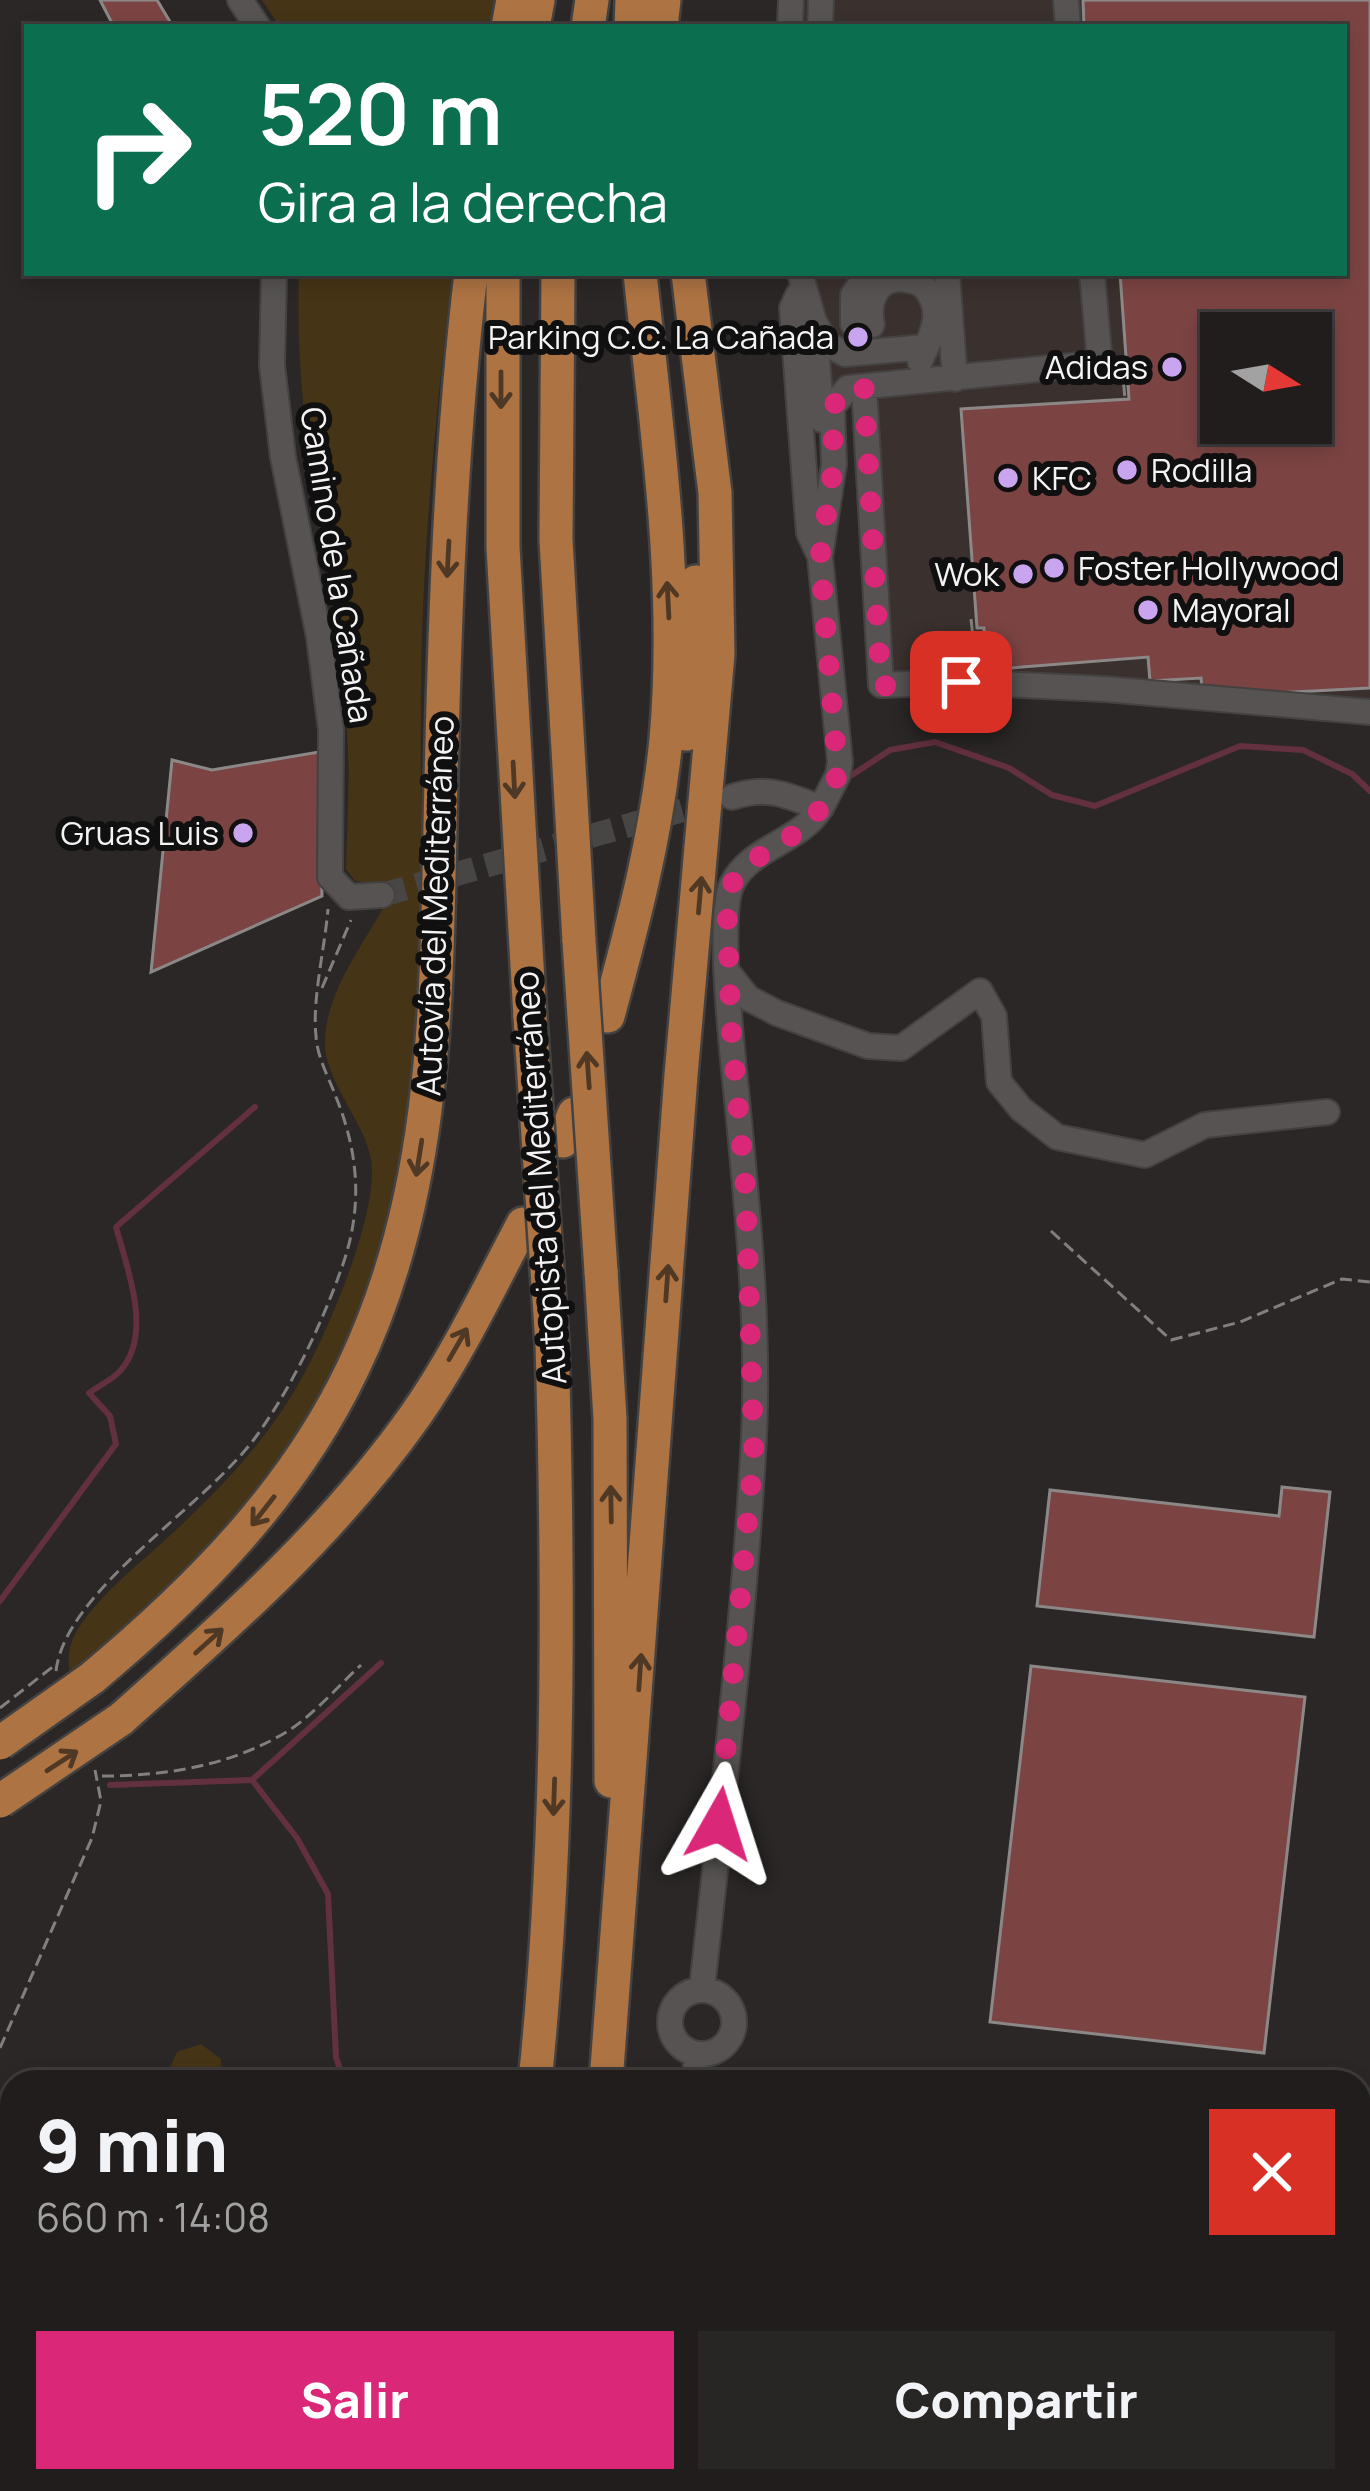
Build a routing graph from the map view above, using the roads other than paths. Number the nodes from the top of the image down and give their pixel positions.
1 (632, 0) edge
2 (656, 21) edge
3 (274, 276) edge
4 (471, 276) edge
5 (503, 276) edge
6 (558, 276) edge
7 (640, 276) edge
8 (670, 276) edge
9 (688, 276) edge
10 (840, 276) edge
11 (866, 276) edge
12 (935, 276) edge
13 (947, 276) edge
14 (1092, 276) edge
15 (798, 280) edge
16 (950, 305) junction
17 (859, 320) junction
18 (814, 321) junction
19 (886, 358) junction
20 (934, 367) junction
21 (813, 379) junction
22 (864, 387) junction
23 (826, 517) junction
24 (820, 557) junction
25 (1370, 712) edge
26 (732, 796) tunnel mouth
27 (820, 808) junction
28 (378, 896) tunnel mouth
29 (633, 924) junction
30 (729, 974) junction
31 (608, 1016) dead end
32 (1327, 1112) dead end
33 (524, 1224) dead end
34 (0, 1743) edge
35 (0, 1801) edge
36 (702, 1989) junction
37 (697, 2054) junction
38 (536, 2070) edge
39 (592, 2070) edge
40 (607, 2070) edge
41 (695, 2070) edge

1 - 2 highway
3 - 28 street, Camino de la Cañada
4 -> 34 highway, Autovía del Mediterráneo, bridge
5 -> 38 highway, Autopista del Mediterráneo, bridge
39 -> 6 highway, Autopista del Mediterráneo, bridge
29 -> 7 highway
8 - 29 highway
40 -> 9 highway
10 - 17 street
11 - 17 street
12 - 16 street
13 - 16 street
14 - 20 street
15 - 18 street
15 - 21 street
15 - 24 street
16 - 20 street
17 - 20 street
18 - 19 street
18 - 21 street
19 - 20 street
19 - 21 street
20 - 22 street
21 - 22 street
21 - 23 street
22 - 23 street
22 - 25 street
23 - 24 street
24 - 27 street
26 - 27 street
27 - 30 street
29 - 31 highway
30 - 32 street
30 - 36 street
35 -> 33 highway, bridge
36 - 37 street
36 - 37 street
37 - 41 street

